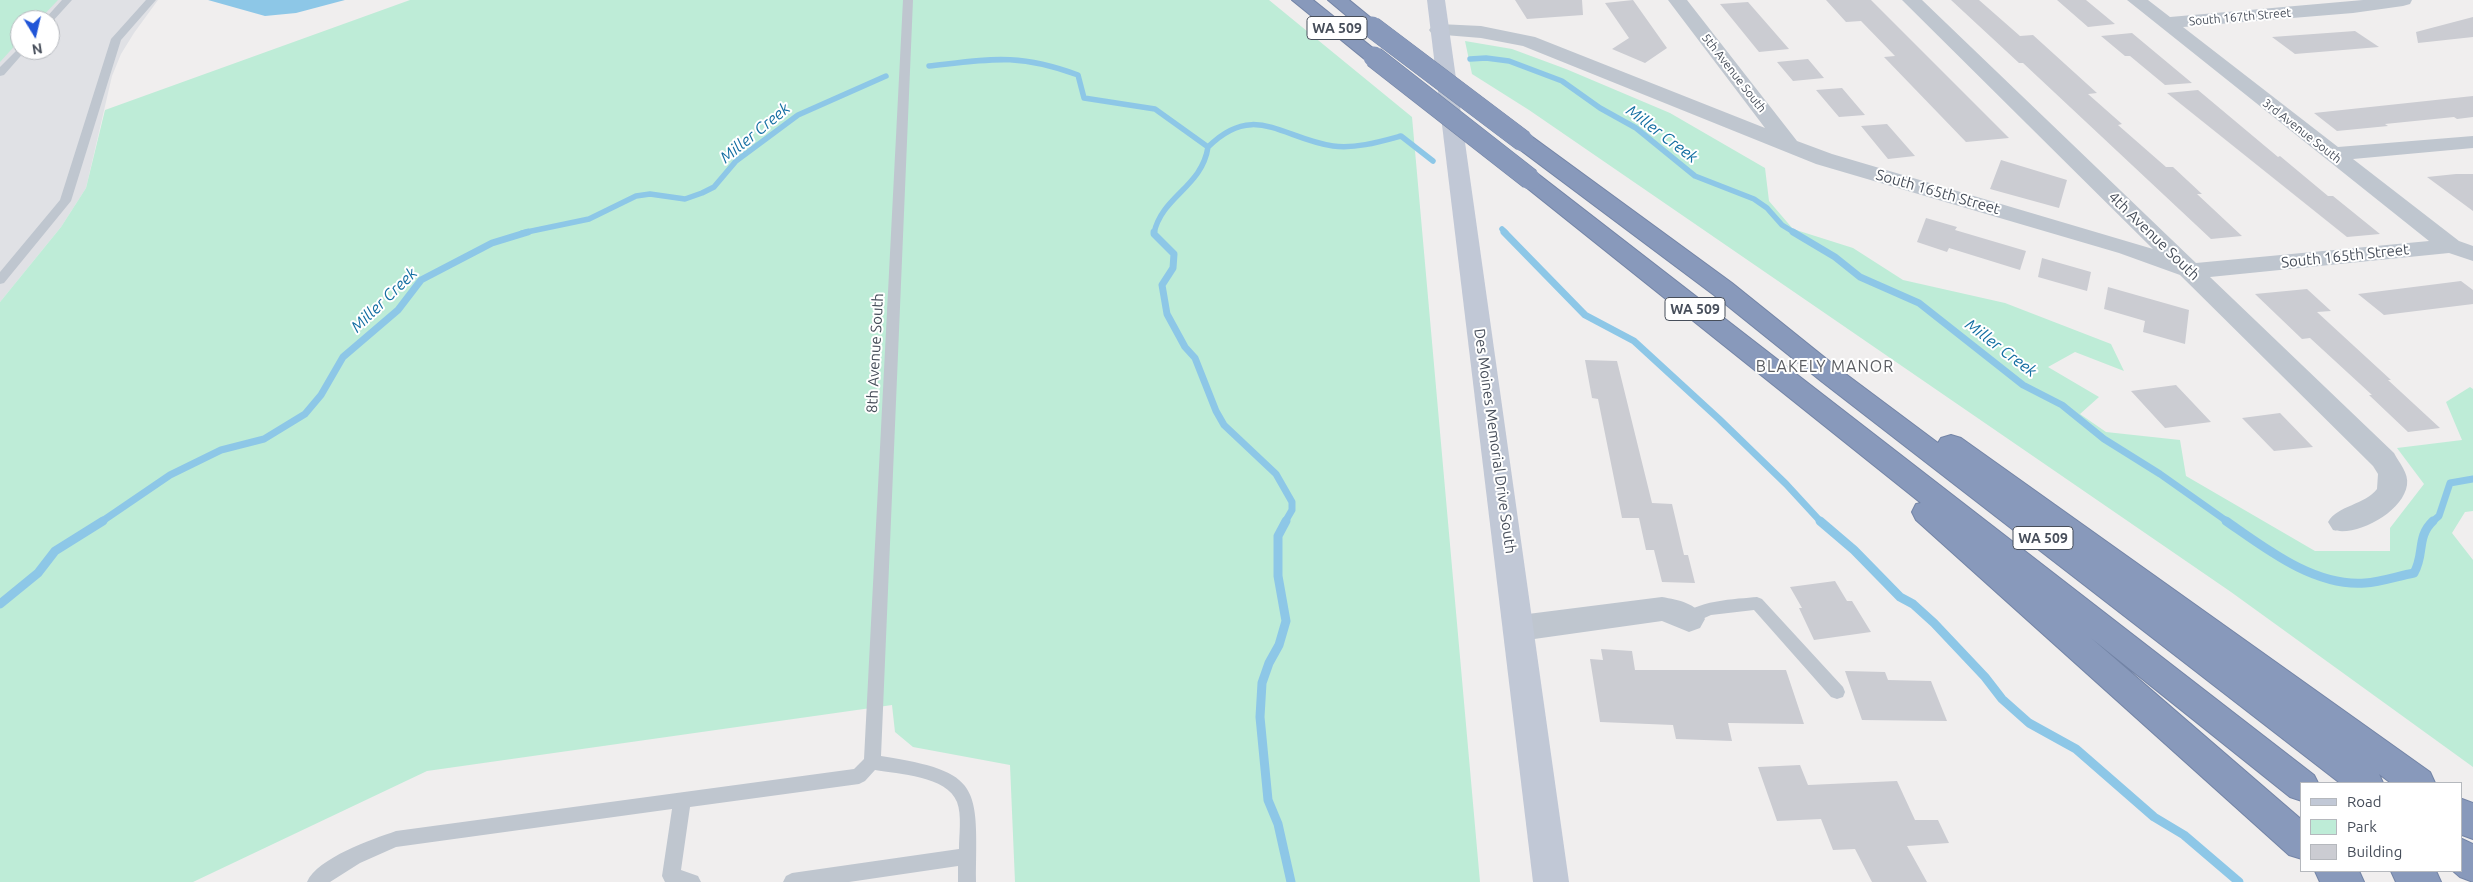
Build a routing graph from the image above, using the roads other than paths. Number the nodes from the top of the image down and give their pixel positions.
1 (67, 0) edge
2 (151, 0) edge
3 (908, 0) edge
4 (1301, 0) edge
5 (1337, 0) edge
6 (1436, 0) edge
7 (1677, 0) edge
8 (1912, 0) edge
9 (2136, 0) edge
10 (2403, 0) edge
11 (2347, 3) edge
12 (58, 10) edge
13 (2166, 23) junction
14 (1439, 30) junction
15 (12, 60) edge
16 (0, 73) edge
17 (2473, 142) edge
18 (1791, 147) junction
19 (2333, 154) junction
20 (2451, 246) junction
21 (2473, 254) edge
22 (2191, 272) junction
23 (0, 280) edge
24 (1723, 289) junction
25 (1860, 439) junction
26 (2343, 522) dead end
27 (1689, 619) joint
28 (1520, 628) junction
29 (1837, 692) dead end
30 (872, 762) junction
31 (2365, 782) edge
32 (2417, 782) edge
33 (2300, 784) edge
34 (682, 800) junction
35 (2300, 841) edge
36 (967, 856) junction
37 (2463, 857) edge
38 (2473, 865) edge
39 (2334, 872) edge
40 (2410, 872) edge
41 (316, 882) edge
42 (692, 882) edge
43 (792, 882) edge
44 (967, 882) edge
45 (1552, 882) edge
46 (2346, 882) edge
47 (2423, 882) edge

1 - 12 lane
2 - 23 lane
3 - 30 lane, 8th Avenue South
4 - 25 highway, WA 509, bridge
5 - 24 highway, WA 509, bridge
6 - 14 main road, Des Moines Memorial Drive South
7 - 18 street, 5th Avenue South
8 - 22 street, 4th Avenue South
9 - 13 street, 3rd Avenue South
10 - 11 street, South 167th Street
11 - 13 street, South 167th Street
13 - 19 street, 3rd Avenue South
14 - 18 street, South 165th Street
14 - 28 main road, Des Moines Memorial Drive South
15 - 16 lane
17 - 19 street
18 - 22 street, South 165th Street
19 - 20 street, 3rd Avenue South
20 - 21 street, 3rd Avenue South
20 - 22 street, South 165th Street
22 - 26 street, 4th Avenue South
24 - 31 highway, WA 509
24 - 32 highway
25 - 33 highway, WA 509
25 - 35 highway
27 - 28 street
27 - 29 lane
28 - 45 main road, Des Moines Memorial Drive South
30 - 34 lane
30 - 36 lane
34 - 41 lane
34 - 42 lane
36 - 43 lane
36 - 44 lane
37 - 38 highway
39 - 46 highway
40 - 47 highway

